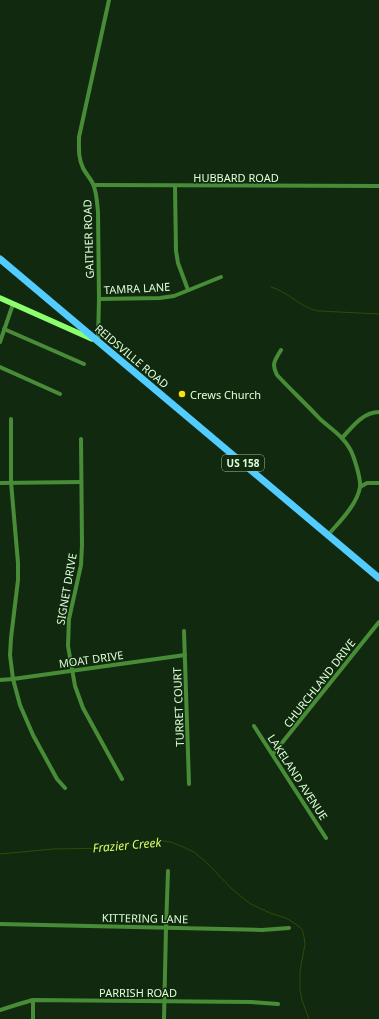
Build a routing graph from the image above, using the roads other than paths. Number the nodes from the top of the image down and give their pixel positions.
1 (109, 0) edge
2 (94, 185) junction
3 (175, 186) junction
4 (379, 186) edge
5 (0, 259) edge
6 (221, 277) dead end
7 (188, 290) junction
8 (0, 298) edge
9 (99, 299) junction
10 (12, 304) junction
11 (4, 329) junction
12 (98, 341) junction
13 (0, 342) edge
14 (281, 350) dead end
15 (84, 364) dead end
16 (0, 367) edge
17 (60, 394) dead end
18 (379, 412) edge
19 (11, 420) dead end
20 (342, 438) junction
21 (81, 439) dead end
22 (11, 482) junction
23 (81, 482) junction
24 (0, 483) edge
25 (379, 483) edge
26 (360, 487) junction
27 (328, 535) junction
28 (379, 578) edge
29 (379, 622) edge
30 (184, 630) dead end
31 (185, 655) junction
32 (72, 670) junction
33 (13, 679) junction
34 (0, 680) edge
35 (254, 726) dead end
36 (273, 754) junction
37 (122, 779) dead end
38 (189, 784) dead end
39 (65, 788) dead end
40 (326, 838) dead end
41 (168, 871) dead end
42 (0, 924) edge
43 (166, 928) junction
44 (289, 928) dead end
45 (33, 1000) junction
46 (164, 1001) junction
47 (278, 1004) dead end
48 (0, 1010) edge
49 (33, 1019) edge
50 (164, 1019) edge

1 - 2 street, GAITHER ROAD
2 - 3 street, HUBBARD ROAD
2 - 9 street, GAITHER ROAD
3 - 4 street, HUBBARD ROAD
3 - 7 street
5 - 12 highway, REIDSVILLE ROAD / US 158
6 - 7 street, TAMRA LANE
7 - 9 street, TAMRA LANE
8 - 10 street
9 - 12 street, GAITHER ROAD
10 - 11 street
10 - 12 street
11 - 13 street
11 - 15 street
12 - 27 highway, REIDSVILLE ROAD / US 158
14 - 20 street
16 - 17 street
18 - 20 street
19 - 22 street
20 - 26 street
21 - 23 street, SIGNET DRIVE
22 - 23 street
22 - 24 street
22 - 33 street
23 - 32 street, SIGNET DRIVE
25 - 26 street
26 - 27 street
27 - 28 highway, REIDSVILLE ROAD / US 158
29 - 36 street, CHURCHLAND DRIVE
30 - 31 street, TURRET COURT
31 - 32 street, MOAT DRIVE
31 - 38 street, TURRET COURT
32 - 33 street, MOAT DRIVE
32 - 37 street, SIGNET DRIVE
33 - 34 street, MOAT DRIVE
33 - 39 street
35 - 36 street, LAKELAND AVENUE
36 - 40 street, LAKELAND AVENUE
41 - 43 street
42 - 43 street, KITTERING LANE
43 - 44 street, KITTERING LANE
43 - 46 street
45 - 46 street, PARRISH ROAD
45 - 48 street, PARRISH ROAD
45 - 49 street
46 - 47 street, PARRISH ROAD
46 - 50 street

